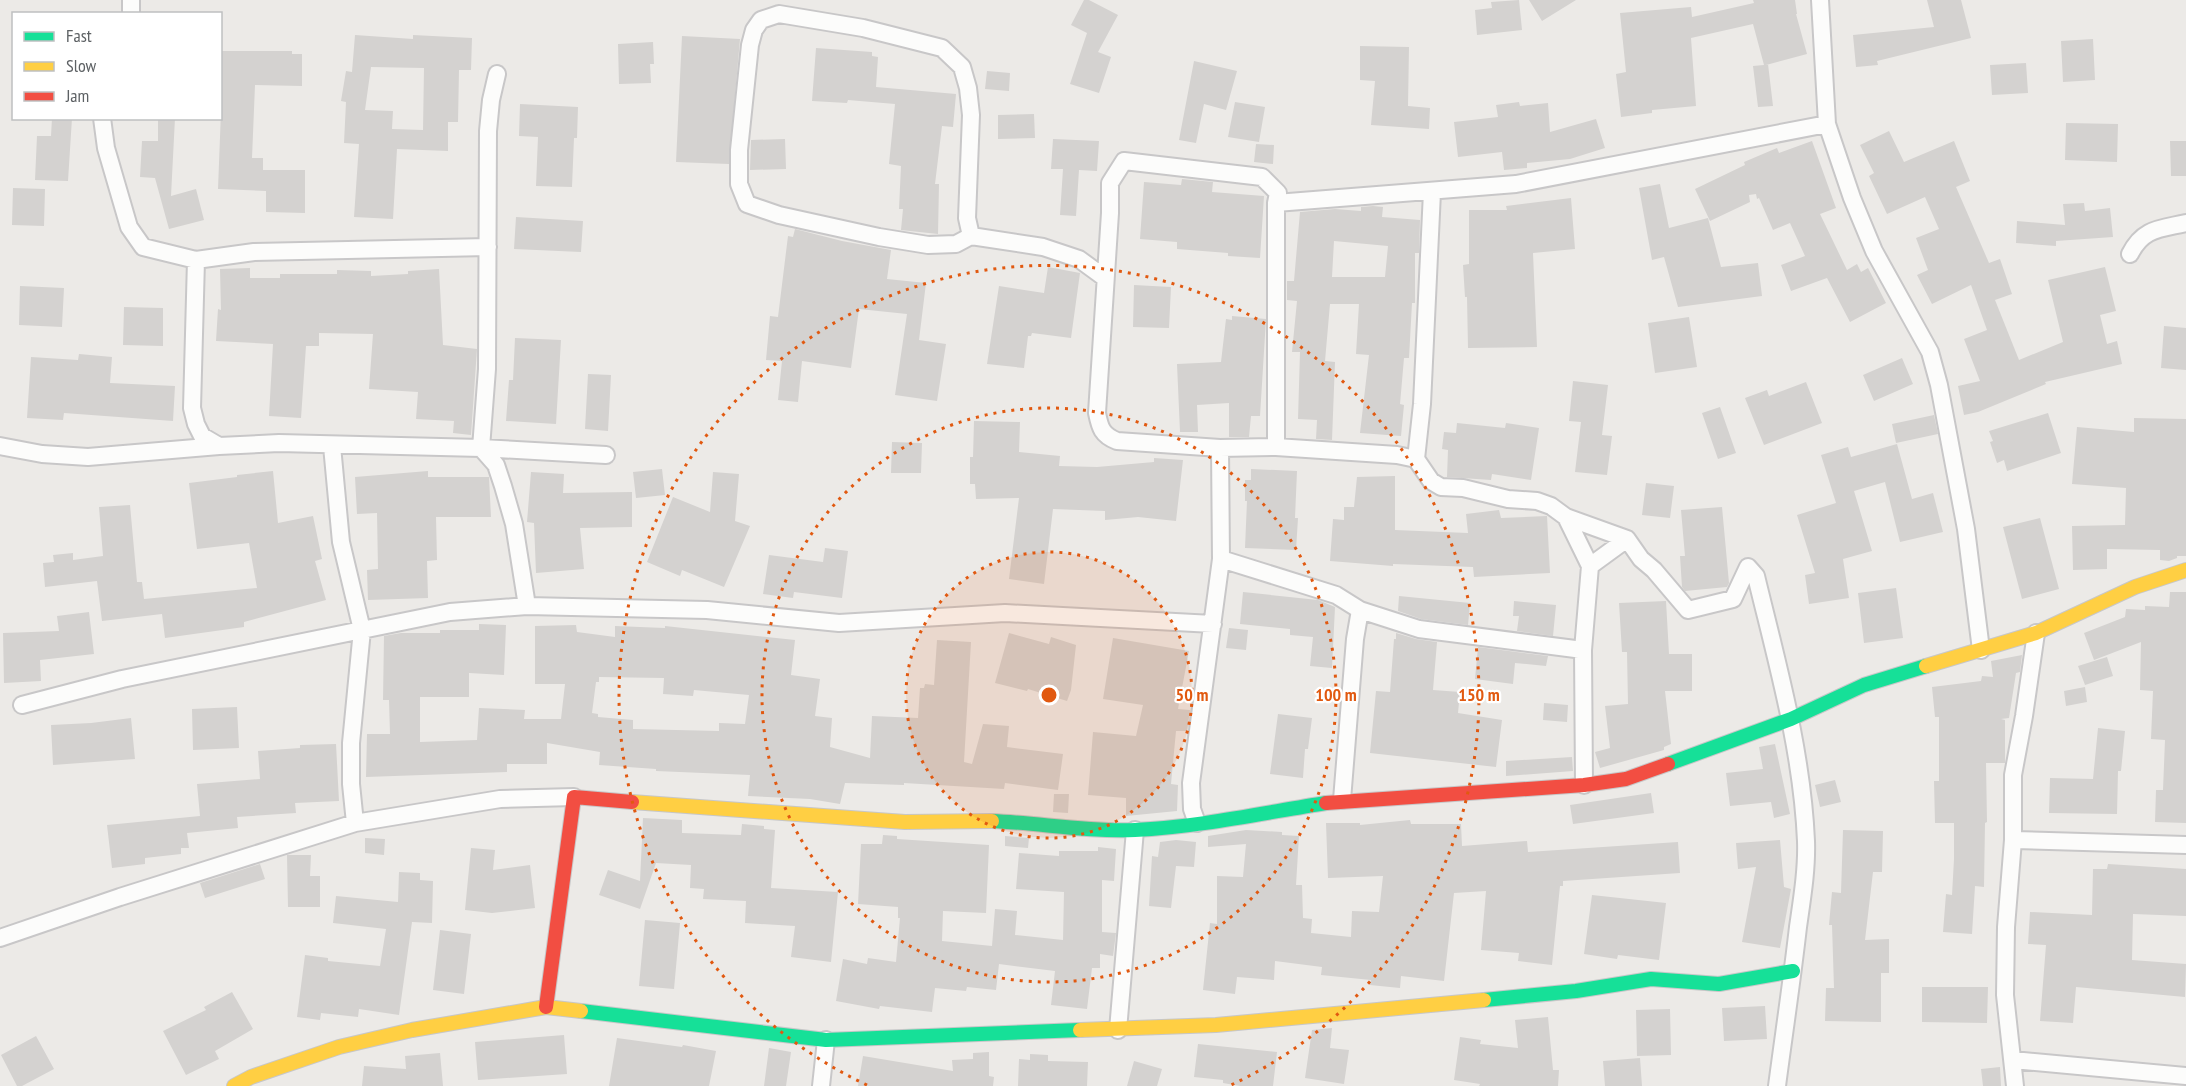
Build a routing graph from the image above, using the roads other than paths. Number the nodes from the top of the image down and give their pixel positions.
1 (1820, 0) edge
2 (497, 74) dead end
3 (102, 120) edge
4 (1827, 124) junction
5 (1432, 192) junction
6 (1275, 203) junction
7 (2186, 223) edge
8 (971, 236) junction
9 (488, 247) junction
10 (2130, 254) dead end
11 (196, 260) junction
12 (1105, 278) junction
13 (0, 446) edge
14 (219, 446) junction
15 (332, 446) junction
16 (1276, 447) junction
17 (481, 448) junction
18 (1220, 448) junction
19 (606, 455) dead end
20 (1416, 459) junction
21 (1566, 517) junction
22 (1627, 539) junction
23 (1221, 559) junction
24 (1590, 566) junction
25 (2186, 570) edge
26 (527, 606) junction
27 (1360, 610) junction
28 (1214, 624) junction
29 (362, 630) junction
30 (2036, 633) junction
31 (1583, 650) junction
32 (1981, 650) junction
33 (22, 705) dead end
34 (1791, 719) junction
35 (1584, 785) junction
36 (574, 797) junction
37 (1342, 800) junction
38 (355, 823) junction
39 (1197, 823) junction
40 (1136, 830) junction
41 (2013, 840) junction
42 (2186, 844) edge
43 (0, 938) edge
44 (1793, 972) junction
45 (546, 1007) junction
46 (1118, 1030) junction
47 (826, 1040) junction
48 (2013, 1060) junction
49 (2186, 1076) edge
50 (234, 1086) edge
51 (821, 1086) edge
52 (1777, 1086) edge
53 (2015, 1086) edge

1 - 4 street
2 - 9 street
3 - 11 street
4 - 5 street
4 - 32 street
5 - 6 street
5 - 20 street
6 - 12 street
6 - 16 street
7 - 10 street
8 - 8 street
8 - 12 street
9 - 11 street
9 - 17 street
11 - 14 street
12 - 18 street
13 - 14 street
14 - 15 street
15 - 17 street
15 - 29 street
16 - 18 street
16 - 20 street
17 - 19 street
17 - 26 street
18 - 23 street
20 - 21 street
21 - 22 street
21 - 24 street
22 - 24 street
22 - 34 street
23 - 27 street
23 - 28 street
24 - 31 street
25 - 30 street
26 - 28 street
26 - 29 street
27 - 31 street
27 - 37 street
28 - 39 street
29 - 33 street
29 - 38 street
30 - 32 street
30 - 41 street
31 - 35 street
32 - 34 street
34 - 35 street
34 - 44 street
35 - 37 street
36 - 38 street
36 - 40 street
36 - 45 street
37 - 39 street
38 - 43 street
39 - 40 street
40 - 46 street
41 - 42 street
41 - 48 street
44 - 46 street
44 - 52 street
45 - 47 street
45 - 50 street
46 - 47 street
47 - 51 street
48 - 49 street
48 - 53 street

